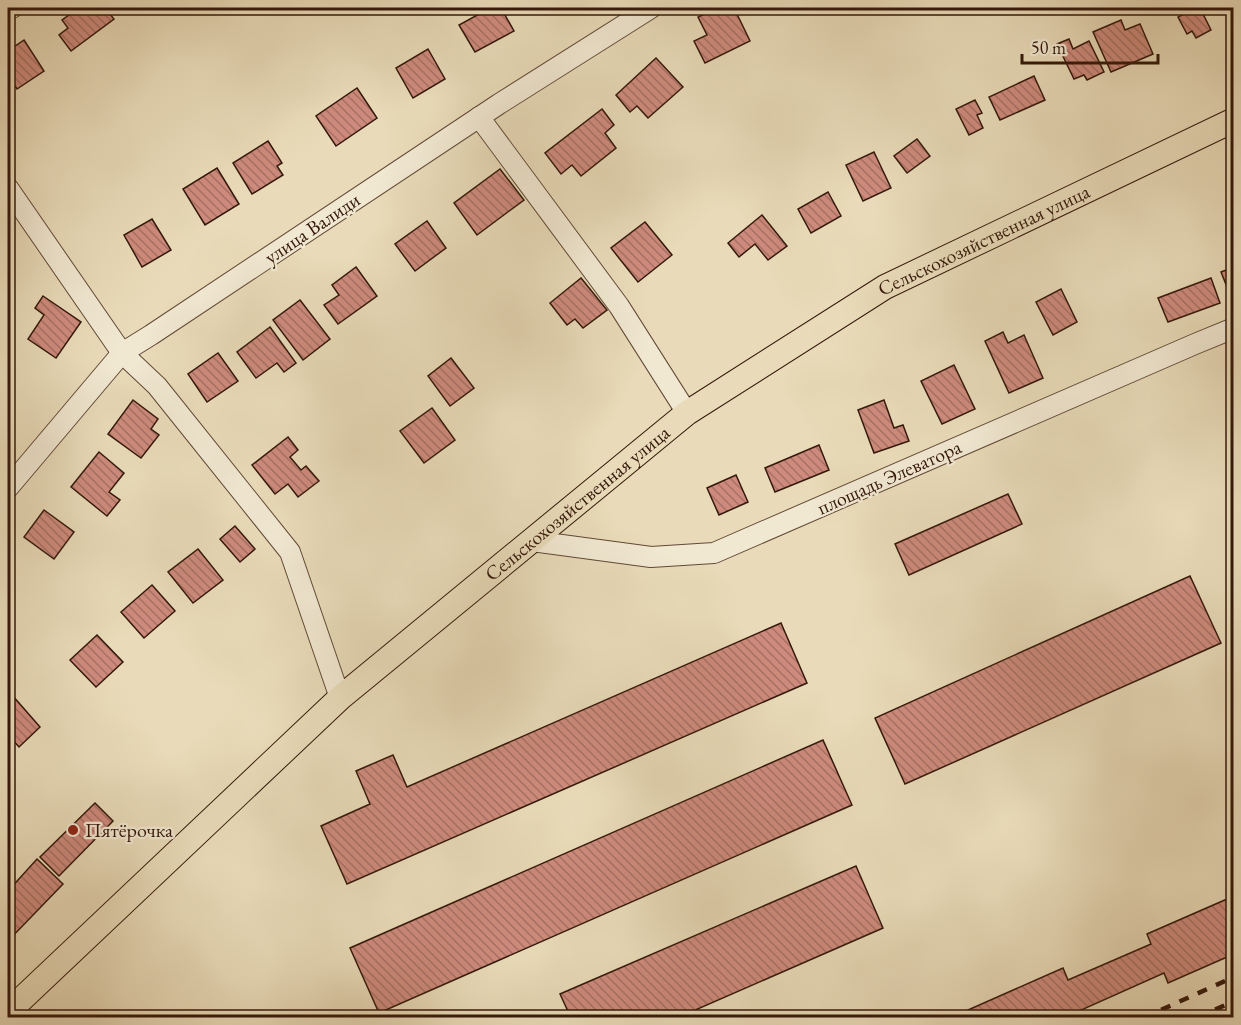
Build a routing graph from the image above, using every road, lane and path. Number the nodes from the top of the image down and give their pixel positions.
1 (12, 8) edge
2 (651, 8) edge
3 (8, 10) edge
4 (479, 117) junction
5 (1233, 120) edge
6 (8, 188) edge
7 (1233, 328) edge
8 (122, 353) junction
9 (687, 413) junction
10 (8, 488) edge
11 (532, 541) junction
12 (339, 698) junction
13 (8, 1012) edge

1 - 3 street
2 - 4 street, улица Валиди
4 - 8 street, улица Валиди
4 - 9 street
5 - 9 main road, Сельскохозяйственная улица
6 - 8 street
7 - 11 street, площадь Элеватора
8 - 10 street, улица Валиди
8 - 12 street
9 - 11 main road, Сельскохозяйственная улица
11 - 12 main road, Сельскохозяйственная улица
12 - 13 main road, Сельскохозяйственная улица

